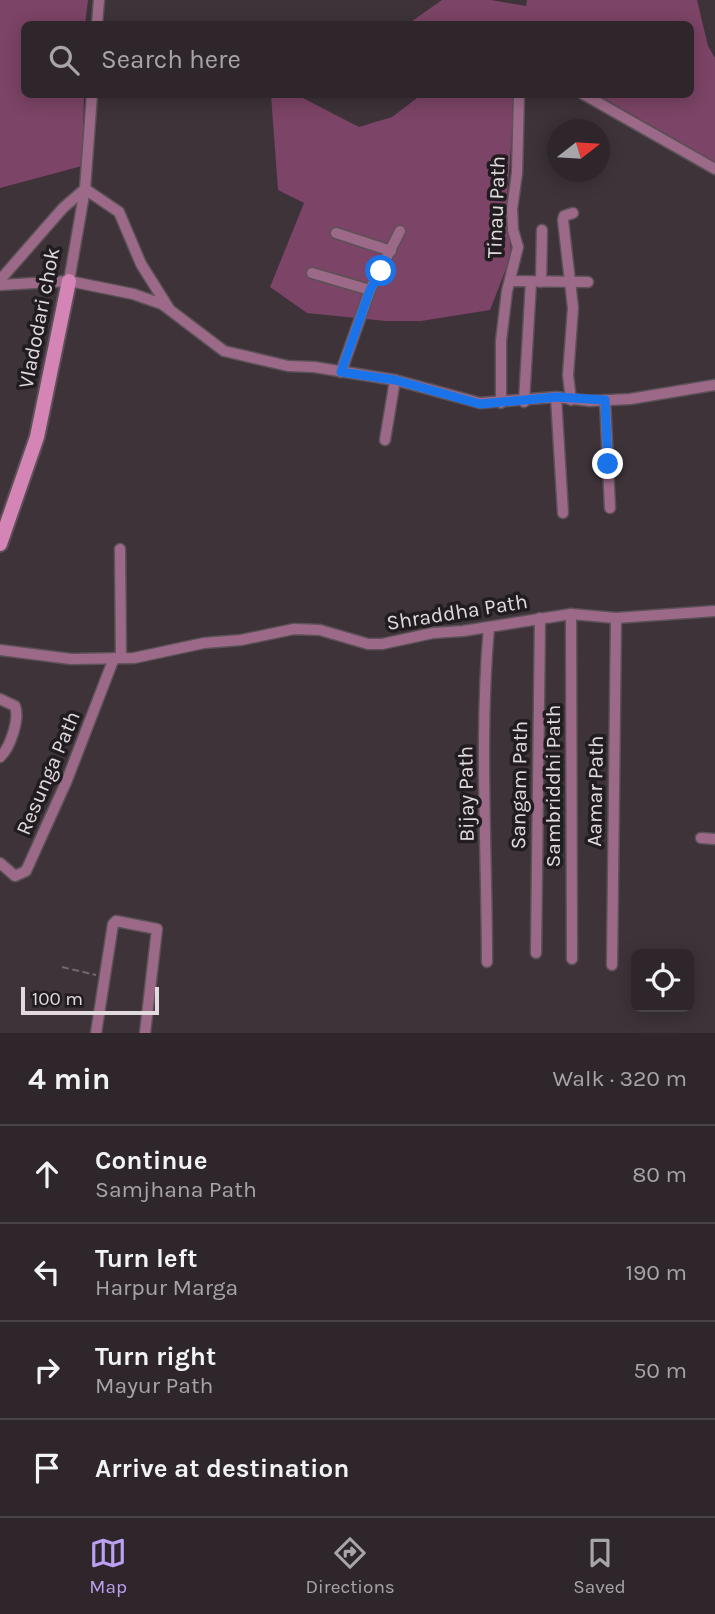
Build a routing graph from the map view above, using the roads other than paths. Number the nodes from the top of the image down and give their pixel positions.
1 (99, 0) edge
2 (97, 21) edge
3 (92, 98) edge
4 (519, 98) edge
5 (590, 98) edge
6 (715, 169) edge
7 (85, 190) junction
8 (573, 213) dead end
9 (542, 230) dead end
10 (400, 231) dead end
11 (336, 233) dead end
12 (391, 251) junction
13 (312, 272) dead end
14 (69, 281) junction
15 (511, 281) junction
16 (0, 282) edge
17 (536, 282) junction
18 (588, 282) dead end
19 (570, 284) junction
20 (370, 290) junction
21 (173, 313) junction
22 (341, 372) junction
23 (395, 380) junction
24 (715, 385) edge
25 (556, 397) junction
26 (571, 400) junction
27 (605, 400) junction
28 (524, 402) junction
29 (501, 404) junction
30 (385, 440) dead end
31 (610, 508) dead end
32 (564, 513) dead end
33 (0, 544) edge
34 (120, 549) dead end
35 (715, 611) edge
36 (571, 614) junction
37 (540, 618) junction
38 (616, 618) junction
39 (489, 627) junction
40 (0, 650) edge
41 (118, 657) junction
42 (0, 699) edge
43 (0, 757) edge
44 (701, 838) dead end
45 (715, 839) edge
46 (0, 863) edge
47 (536, 953) dead end
48 (572, 958) dead end
49 (487, 962) dead end
50 (612, 965) dead end
51 (96, 1033) edge
52 (145, 1033) edge

1 - 2 street
3 - 7 street, Vladodari chok
4 - 15 street, Tinau Path
5 - 6 street
7 - 14 street, Vladodari chok
7 - 16 street
7 - 21 street
8 - 19 street
9 - 17 street
10 - 12 street
11 - 12 street
12 - 20 street
13 - 20 street
14 - 16 street
14 - 21 street
14 - 33 street, Vladodari chok
15 - 17 street
15 - 29 street, Tinau Path
17 - 19 street
17 - 28 street
18 - 19 street
19 - 26 street
20 - 22 street
21 - 22 street
22 - 23 street
23 - 29 street
23 - 30 street
24 - 27 street
25 - 26 street
25 - 28 street
25 - 32 street
26 - 27 street
27 - 31 street
28 - 29 street
34 - 41 street
35 - 38 street, Shraddha Path
36 - 37 street, Shraddha Path
36 - 38 street, Shraddha Path
36 - 48 street, Sambriddhi Path
37 - 39 street, Shraddha Path
37 - 47 street, Sangam Path
38 - 50 street, Aamar Path
39 - 41 street, Shraddha Path
39 - 49 street, Bijay Path
40 - 41 street, Shraddha Path
41 - 46 street, Resunga Path
42 - 43 street
44 - 45 street
51 - 52 street

